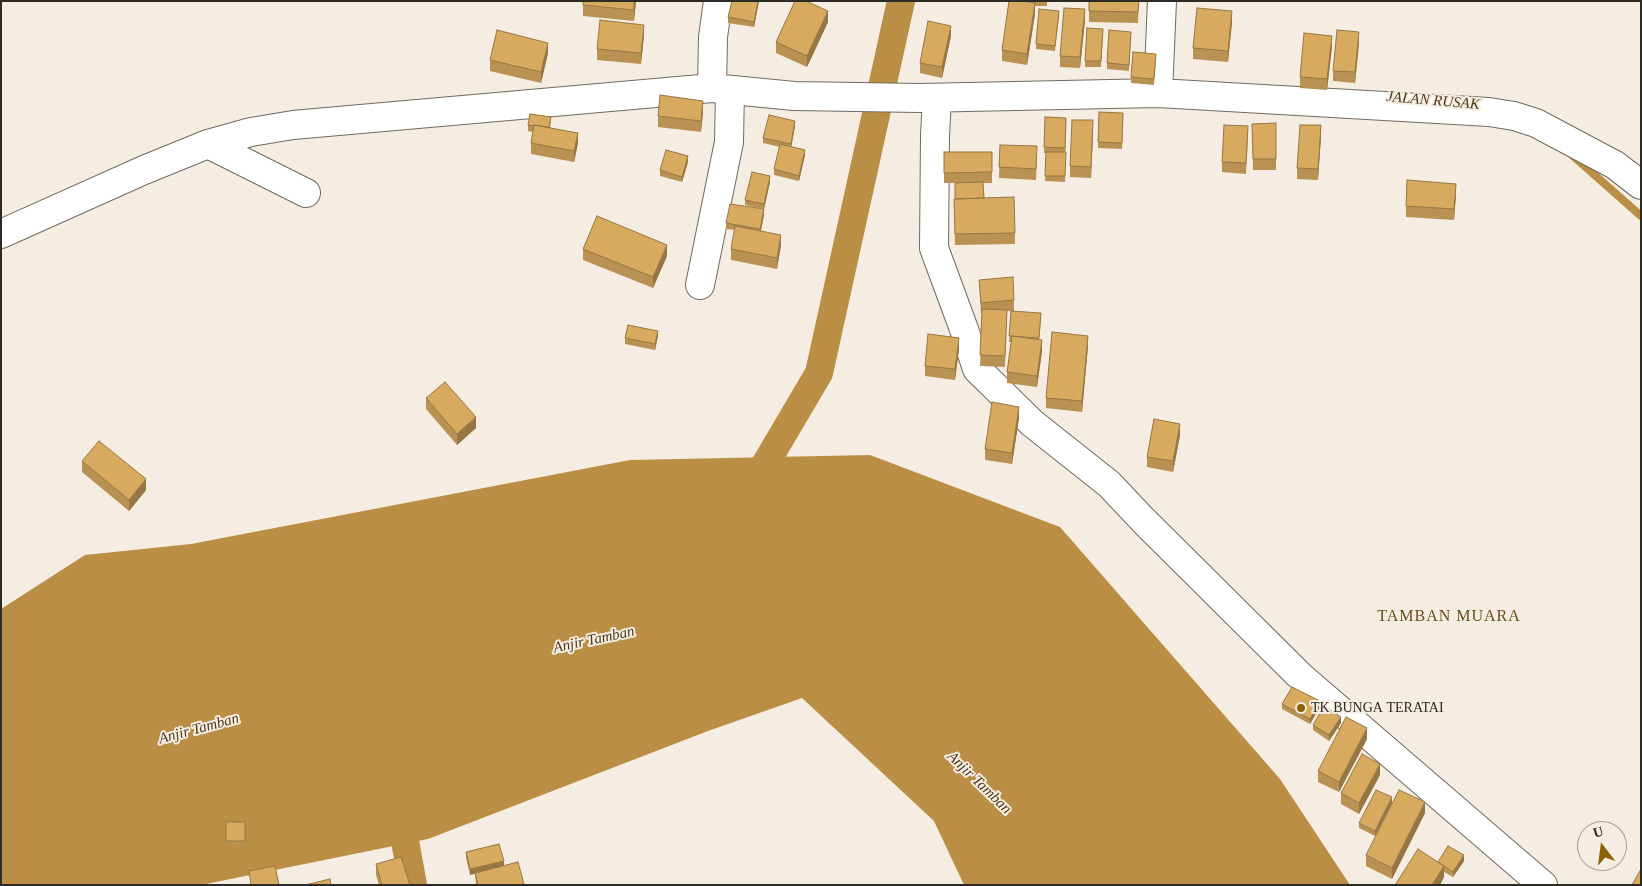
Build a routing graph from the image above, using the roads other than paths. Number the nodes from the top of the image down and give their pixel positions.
1 (718, 1) edge
2 (1162, 1) edge
3 (721, 89) junction
4 (1158, 93) junction
5 (929, 98) junction
6 (208, 144) junction
7 (1641, 184) edge
8 (306, 193) dead end
9 (1, 234) edge
10 (700, 285) dead end
11 (1543, 885) edge

1 - 3 street
2 - 4 street
3 - 5 street
3 - 6 street
3 - 10 street
4 - 5 street
4 - 7 street
5 - 11 street
6 - 8 street
6 - 9 street

